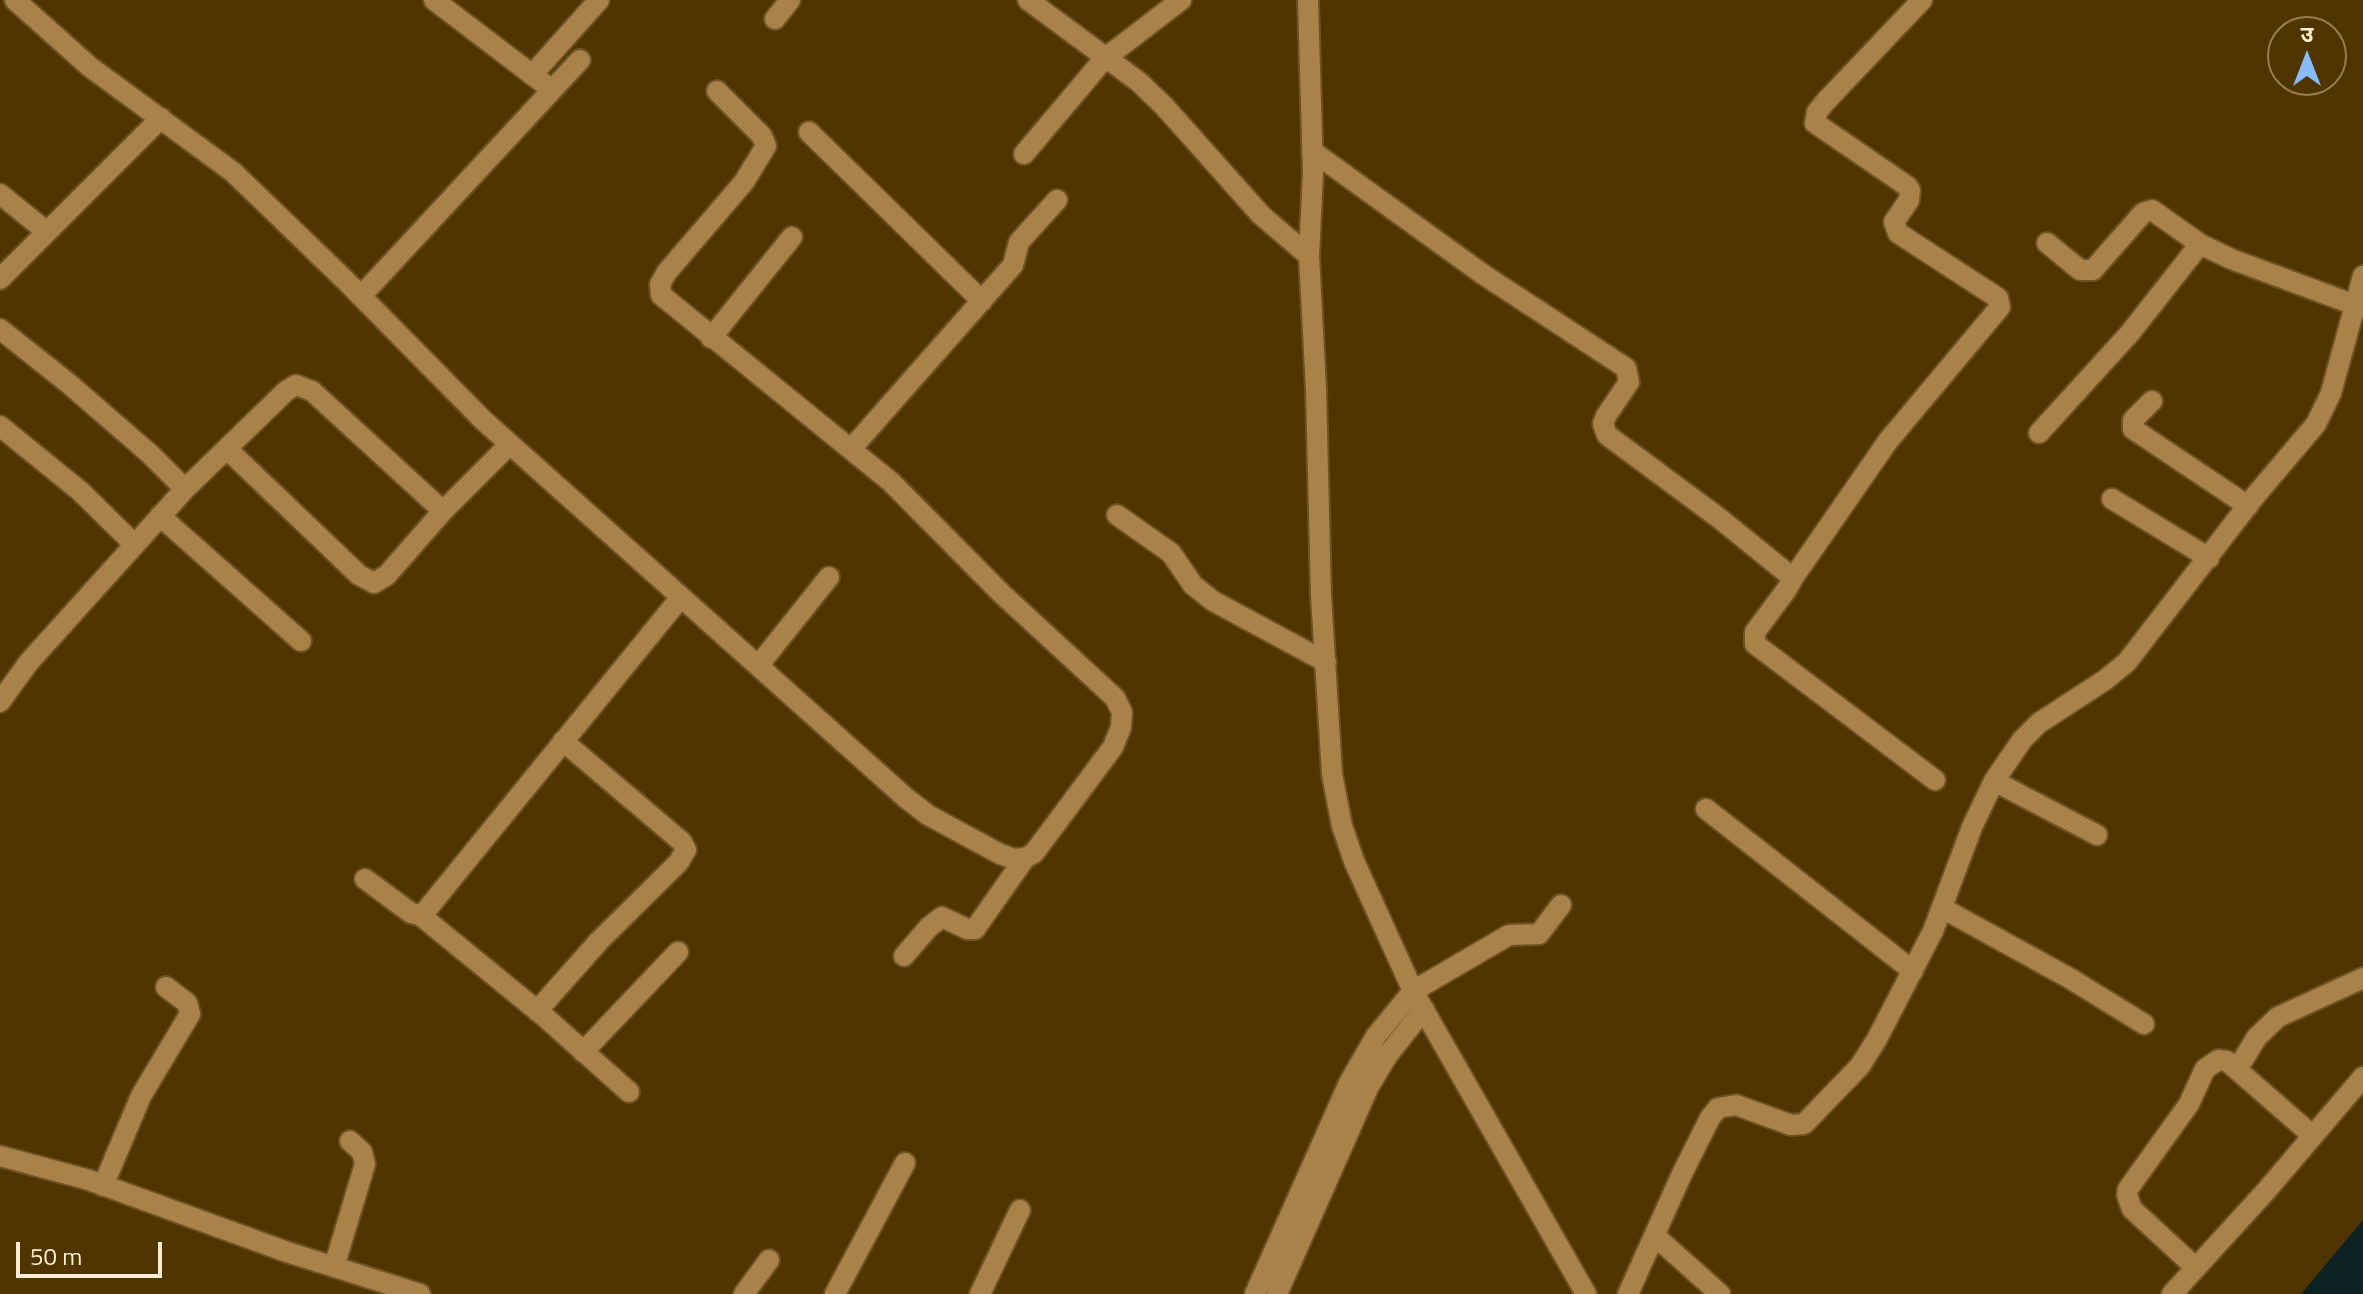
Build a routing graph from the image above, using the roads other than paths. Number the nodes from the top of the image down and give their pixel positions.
1 (13, 0) edge
2 (434, 0) edge
3 (599, 0) edge
4 (790, 0) edge
5 (1028, 0) edge
6 (1181, 0) edge
7 (1308, 0) edge
8 (1922, 0) edge
9 (0, 12) edge
10 (775, 19) dead end
11 (1104, 59) junction
12 (580, 60) dead end
13 (532, 75) junction
14 (551, 89) junction
15 (717, 91) dead end
16 (161, 118) junction
17 (809, 132) dead end
18 (1312, 151) junction
19 (1024, 154) dead end
20 (0, 194) edge
21 (1057, 200) dead end
22 (47, 232) junction
23 (792, 237) dead end
24 (2047, 243) dead end
25 (2200, 244) junction
26 (1309, 256) junction
27 (2363, 276) edge
28 (0, 279) edge
29 (361, 296) junction
30 (982, 301) junction
31 (2359, 306) edge
32 (0, 329) edge
33 (711, 338) junction
34 (2152, 401) dead end
35 (0, 426) edge
36 (2039, 433) dead end
37 (510, 444) junction
38 (227, 449) junction
39 (851, 449) junction
40 (185, 489) junction
41 (2112, 499) dead end
42 (2248, 506) junction
43 (443, 511) junction
44 (1117, 515) dead end
45 (160, 516) junction
46 (134, 544) junction
47 (2209, 558) junction
48 (829, 577) dead end
49 (1793, 578) junction
50 (681, 597) junction
51 (301, 641) dead end
52 (1326, 662) junction
53 (758, 666) junction
54 (0, 702) edge
55 (563, 741) junction
56 (1935, 780) dead end
57 (1994, 781) junction
58 (1706, 809) dead end
59 (2097, 835) dead end
60 (1025, 858) junction
61 (365, 879) dead end
62 (1561, 905) dead end
63 (1942, 908) junction
64 (420, 915) junction
65 (678, 952) dead end
66 (904, 956) dead end
67 (1913, 971) junction
68 (2363, 978) edge
69 (166, 987) dead end
70 (1418, 1000) junction
71 (537, 1011) junction
72 (2144, 1024) dead end
73 (583, 1052) junction
74 (2238, 1068) junction
75 (2363, 1077) edge
76 (629, 1092) dead end
77 (2313, 1136) junction
78 (350, 1141) dead end
79 (2, 1161) edge
80 (905, 1163) dead end
81 (103, 1186) junction
82 (1020, 1210) dead end
83 (1655, 1236) junction
84 (1284, 1253) junction
85 (769, 1260) dead end
86 (334, 1267) junction
87 (2196, 1268) junction
88 (420, 1294) edge
89 (744, 1294) edge
90 (835, 1294) edge
91 (980, 1294) edge
92 (1255, 1294) edge
93 (1277, 1294) edge
94 (1586, 1294) edge
95 (1628, 1294) edge
96 (1720, 1294) edge
97 (2172, 1294) edge

1 - 9 street
1 - 16 street
2 - 13 street
3 - 13 street
4 - 10 street
5 - 11 street
6 - 11 street
7 - 18 street
8 - 49 street
11 - 19 street
11 - 26 street
12 - 14 street
13 - 14 street
14 - 29 street
15 - 33 street
16 - 22 street
16 - 29 street
17 - 30 street
18 - 26 street
18 - 49 street
20 - 22 street
21 - 30 street
22 - 28 street
23 - 33 street
24 - 25 street
25 - 31 street
25 - 36 street
26 - 52 street
27 - 31 street
29 - 37 street
30 - 39 street
31 - 42 street
32 - 40 street
33 - 39 street
34 - 42 street
35 - 46 street
37 - 43 street
37 - 50 street
38 - 40 street
38 - 43 street
38 - 43 street
39 - 60 street
40 - 45 street
41 - 47 street
42 - 47 street
44 - 52 street
45 - 46 street
45 - 51 street
46 - 54 street
47 - 57 street
48 - 53 street
49 - 56 street
50 - 53 street
50 - 55 street
52 - 70 street
53 - 60 street
55 - 64 street
55 - 71 street
57 - 59 street
57 - 63 street
58 - 67 street
60 - 66 street
61 - 64 street
62 - 70 street
63 - 67 street
63 - 72 street
64 - 71 street
65 - 73 street
67 - 83 street
68 - 74 street
69 - 81 street
70 - 84 street
70 - 94 street
71 - 73 street
73 - 76 street
74 - 77 street
74 - 87 street
75 - 77 street
77 - 87 street
78 - 86 street
79 - 81 street
80 - 90 street
81 - 86 street
82 - 91 street
83 - 95 street
83 - 96 street
84 - 92 street
84 - 93 street
85 - 89 street
86 - 88 street
87 - 97 street

